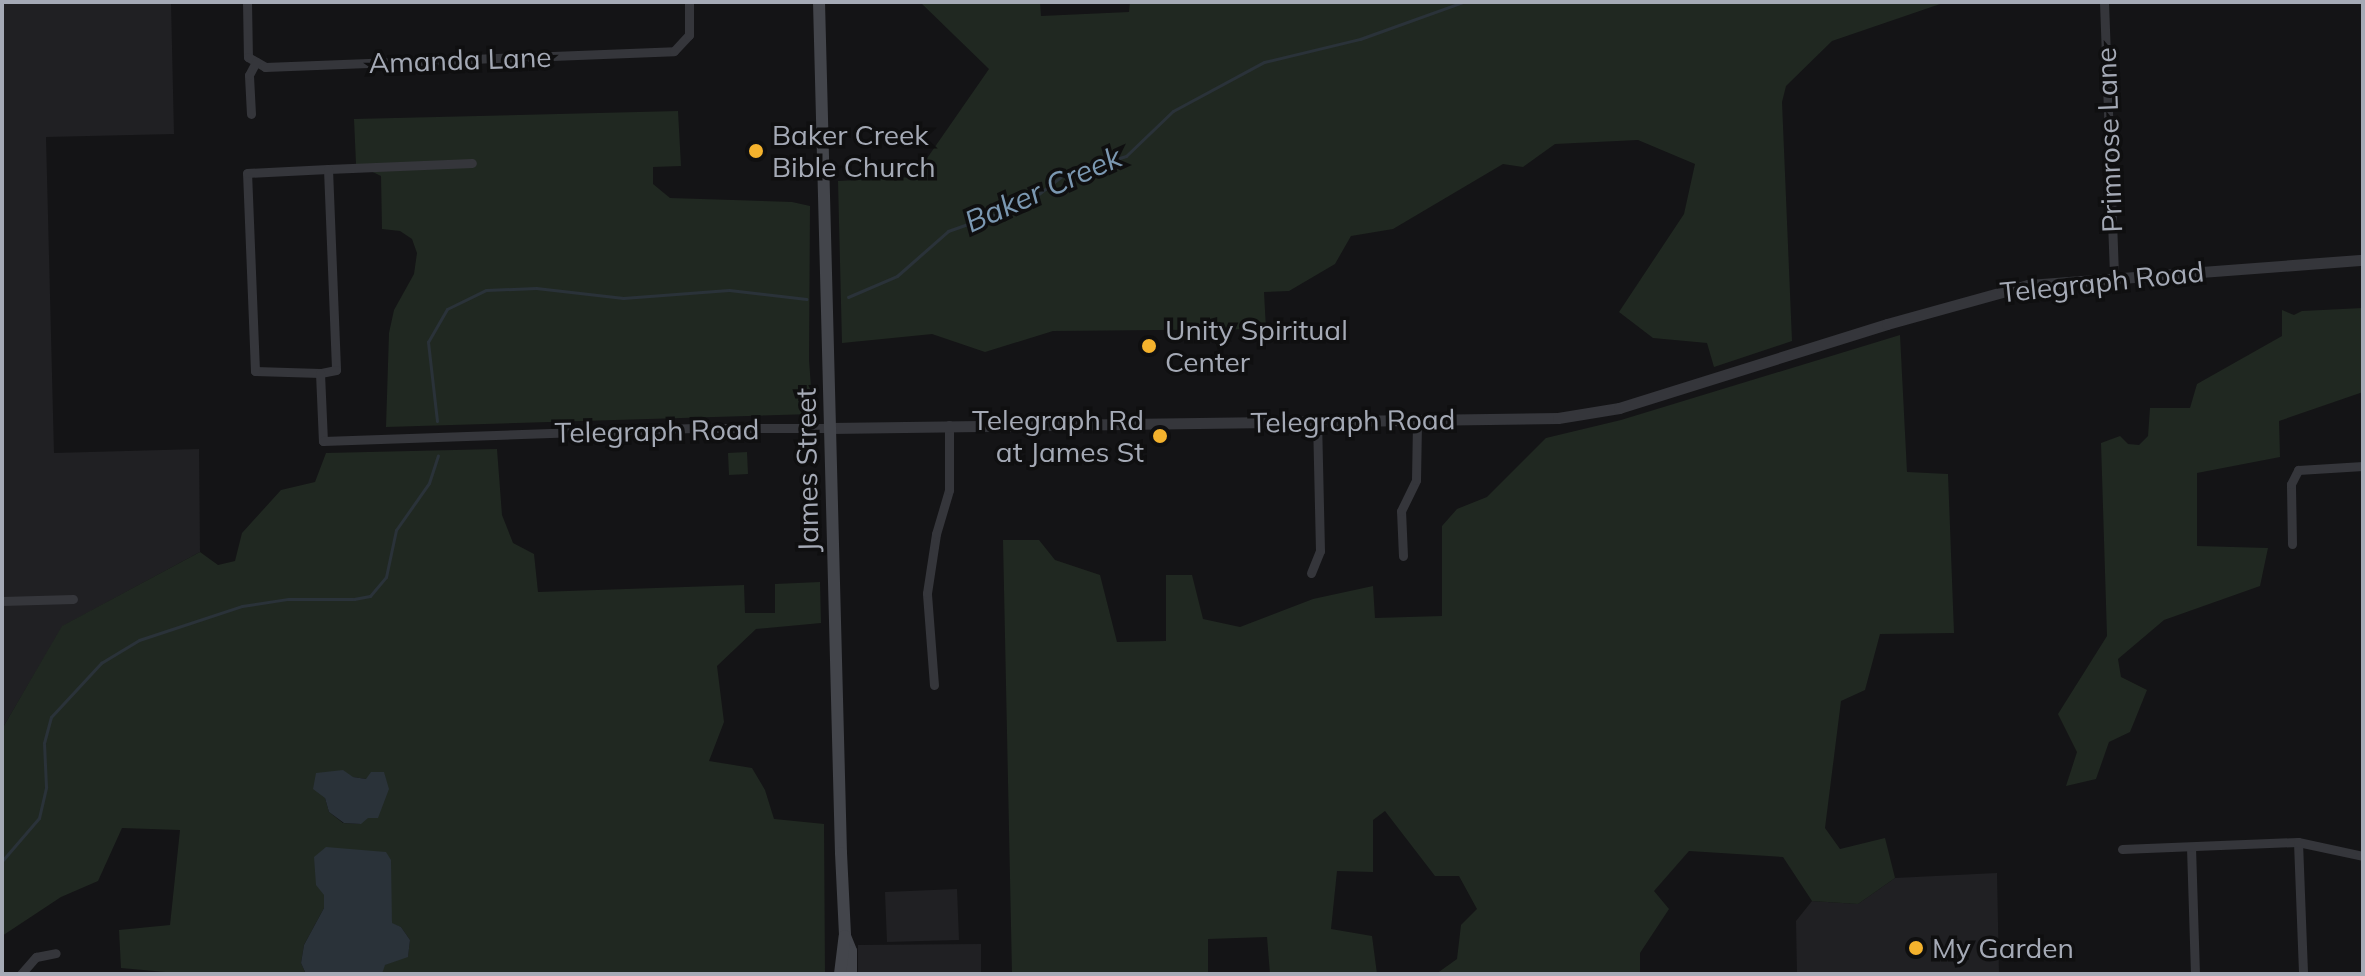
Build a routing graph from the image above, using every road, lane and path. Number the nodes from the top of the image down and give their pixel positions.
1 (247, 2) edge
2 (689, 2) edge
3 (819, 2) edge
4 (2104, 2) edge
5 (256, 62) junction
6 (251, 114) dead end
7 (472, 163) dead end
8 (328, 169) junction
9 (2363, 260) edge
10 (2114, 278) junction
11 (320, 373) junction
12 (1417, 421) junction
13 (1317, 422) junction
14 (949, 425) junction
15 (830, 428) junction
16 (2363, 466) edge
17 (2292, 544) dead end
18 (1403, 556) dead end
19 (1311, 573) dead end
20 (73, 599) dead end
21 (2, 601) edge
22 (934, 685) dead end
23 (2298, 842) junction
24 (2191, 847) junction
25 (2122, 849) dead end
26 (2363, 856) edge
27 (845, 936) junction
28 (56, 953) dead end
29 (21, 974) edge
30 (840, 974) edge
31 (851, 974) edge
32 (2195, 974) edge
33 (2303, 974) edge

1 - 5 street
2 - 5 street, Amanda Lane
3 - 15 main road, James Street
4 - 10 street, Primrose Lane
5 - 6 street
7 - 8 street
8 - 11 street
8 - 11 street
9 - 10 street, Telegraph Road
10 - 12 street, Telegraph Road
11 - 15 street, Telegraph Road
12 - 13 street, Telegraph Road
12 - 18 street
13 - 14 street, Telegraph Road
13 - 19 street
14 - 15 street, Telegraph Road
14 - 22 street
15 - 27 main road, James Street
16 - 17 street
20 - 21 street
23 - 24 street
23 - 26 street
23 - 33 street
24 - 25 street
24 - 32 street
27 - 30 main road, James Street
27 - 31 main road, James Street
28 - 29 street

